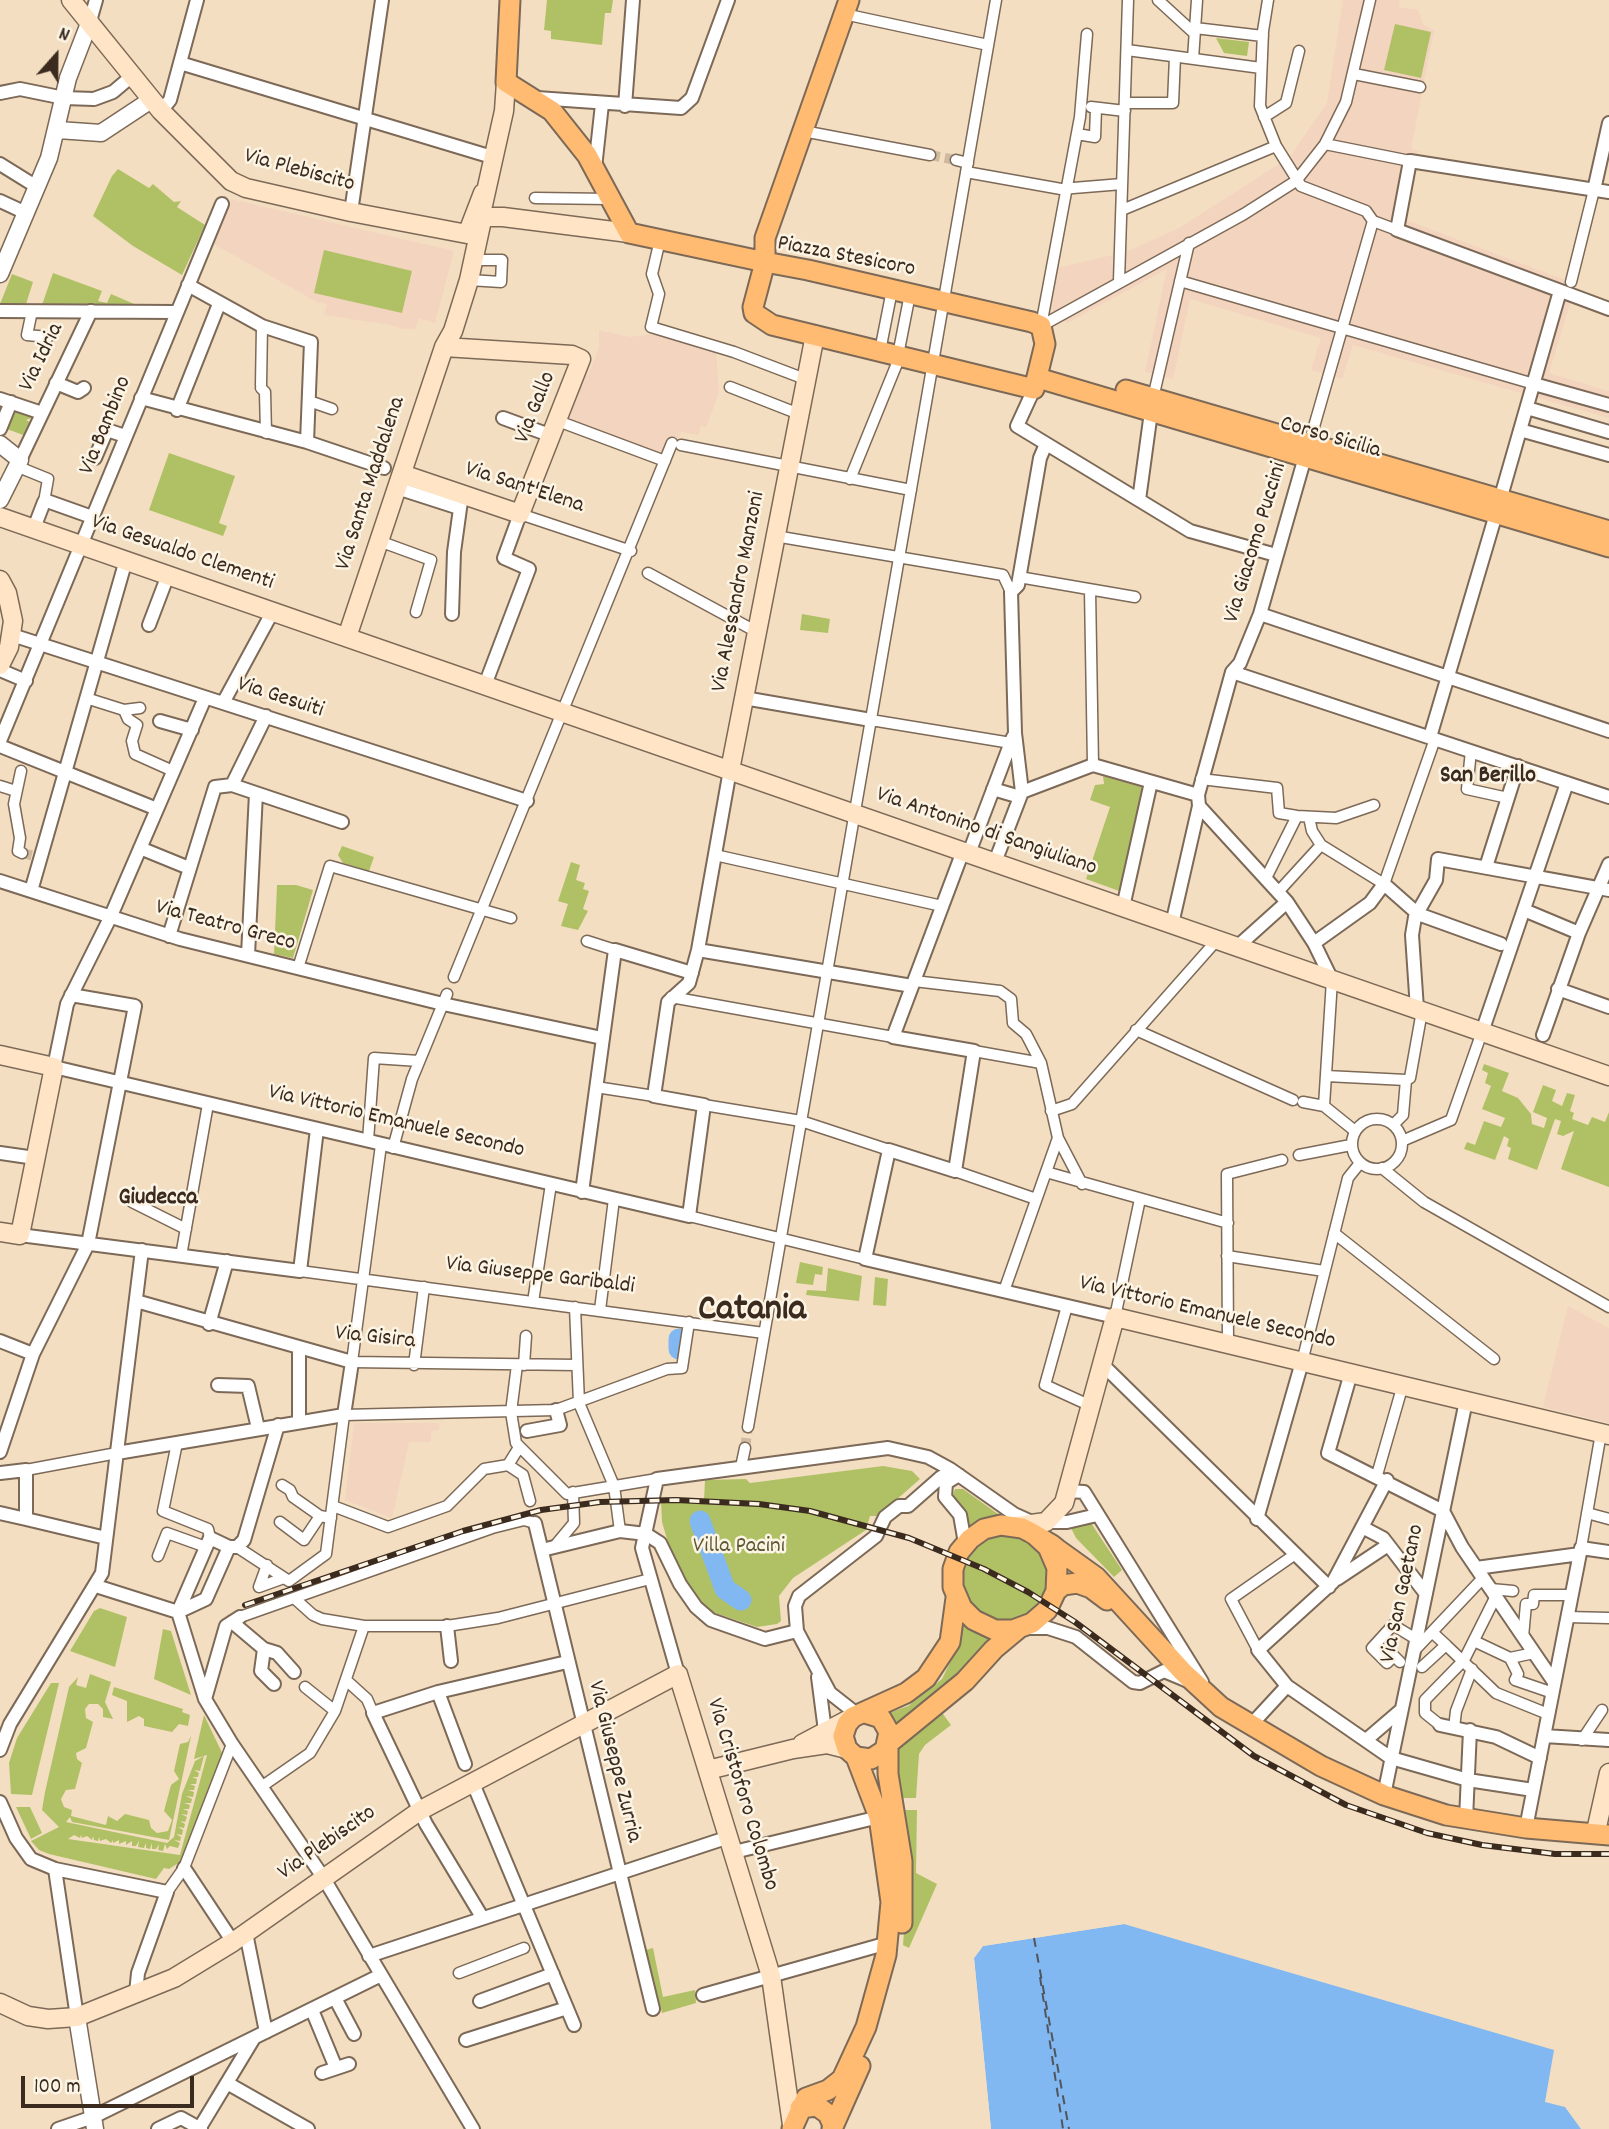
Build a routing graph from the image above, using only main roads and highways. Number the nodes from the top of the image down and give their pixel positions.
1 (71, 0) edge
2 (510, 0) edge
3 (847, 7) edge
4 (507, 73) junction
5 (483, 194) junction
6 (503, 217) junction
7 (629, 233) junction
8 (467, 234) junction
9 (765, 262) junction
10 (813, 340) junction
11 (444, 347) junction
12 (1038, 377) junction
13 (399, 481) junction
14 (1500, 502) junction
15 (520, 514) joint
16 (0, 517) edge
17 (1609, 531) edge
18 (1609, 547) edge
19 (0, 580) edge
20 (347, 637) junction
21 (3, 669) edge
22 (730, 770) junction
23 (0, 1055) edge
24 (1609, 1076) edge
25 (0, 1232) edge
26 (1605, 1434) edge
27 (1033, 1525) junction
28 (1051, 1549) junction
29 (1056, 1591) junction
30 (956, 1598) junction
31 (1140, 1625) junction
32 (1020, 1628) junction
33 (678, 1674) joint
34 (859, 1715) junction
35 (888, 1745) junction
36 (793, 1749) junction
37 (851, 1753) junction
38 (708, 1770) junction
39 (1609, 1773) edge
40 (1597, 1832) edge
41 (0, 2003) edge
42 (795, 2121) edge
43 (832, 2127) edge

1 - 8 main road, Via Plebiscito
2 - 4 main road
3 - 9 main road
4 - 5 main road, Via Santa Maddalena
4 - 7 main road
5 - 6 main road
5 - 8 main road, Via Santa Maddalena
6 - 7 main road
6 - 11 main road, Via Santa Maddalena
7 - 9 main road
8 - 11 main road, Via Santa Maddalena
9 - 10 main road, Piazza Stesicoro
9 - 12 main road, Piazza Stesicoro
10 - 12 main road, Piazza Stesicoro
10 - 22 main road, Via Alessandro Manzoni
11 - 13 main road, Via Santa Maddalena
11 - 15 main road, Via Gallo
12 - 14 main road, Corso Sicilia
13 - 15 main road, Via Sant'Elena
13 - 20 main road, Via Santa Maddalena
14 - 17 main road, Corso Sicilia
14 - 18 main road, Corso Sicilia
16 - 20 main road, Via Gesualdo Clementi
19 - 21 main road
20 - 22 main road, Via Antonino di Sangiuliano
22 - 24 main road, Via Antonino di Sangiuliano
23 - 25 main road, Via Vittorio Emanuele Secondo
26 - 27 main road, Via Vittorio Emanuele Secondo
27 - 28 main road
27 - 30 main road
28 - 29 main road
28 - 31 main road
29 - 31 main road
29 - 32 main road
30 - 32 main road
30 - 34 main road
31 - 40 main road
32 - 35 main road
33 - 38 main road, Via Cristoforo Colombo
33 - 41 main road, Via Plebiscito
34 - 35 main road
34 - 36 main road
34 - 37 main road
35 - 37 main road
35 - 43 main road
36 - 37 main road
36 - 38 main road
37 - 42 main road
38 - 42 main road, Via Cristoforo Colombo
39 - 40 main road
42 - 43 main road

